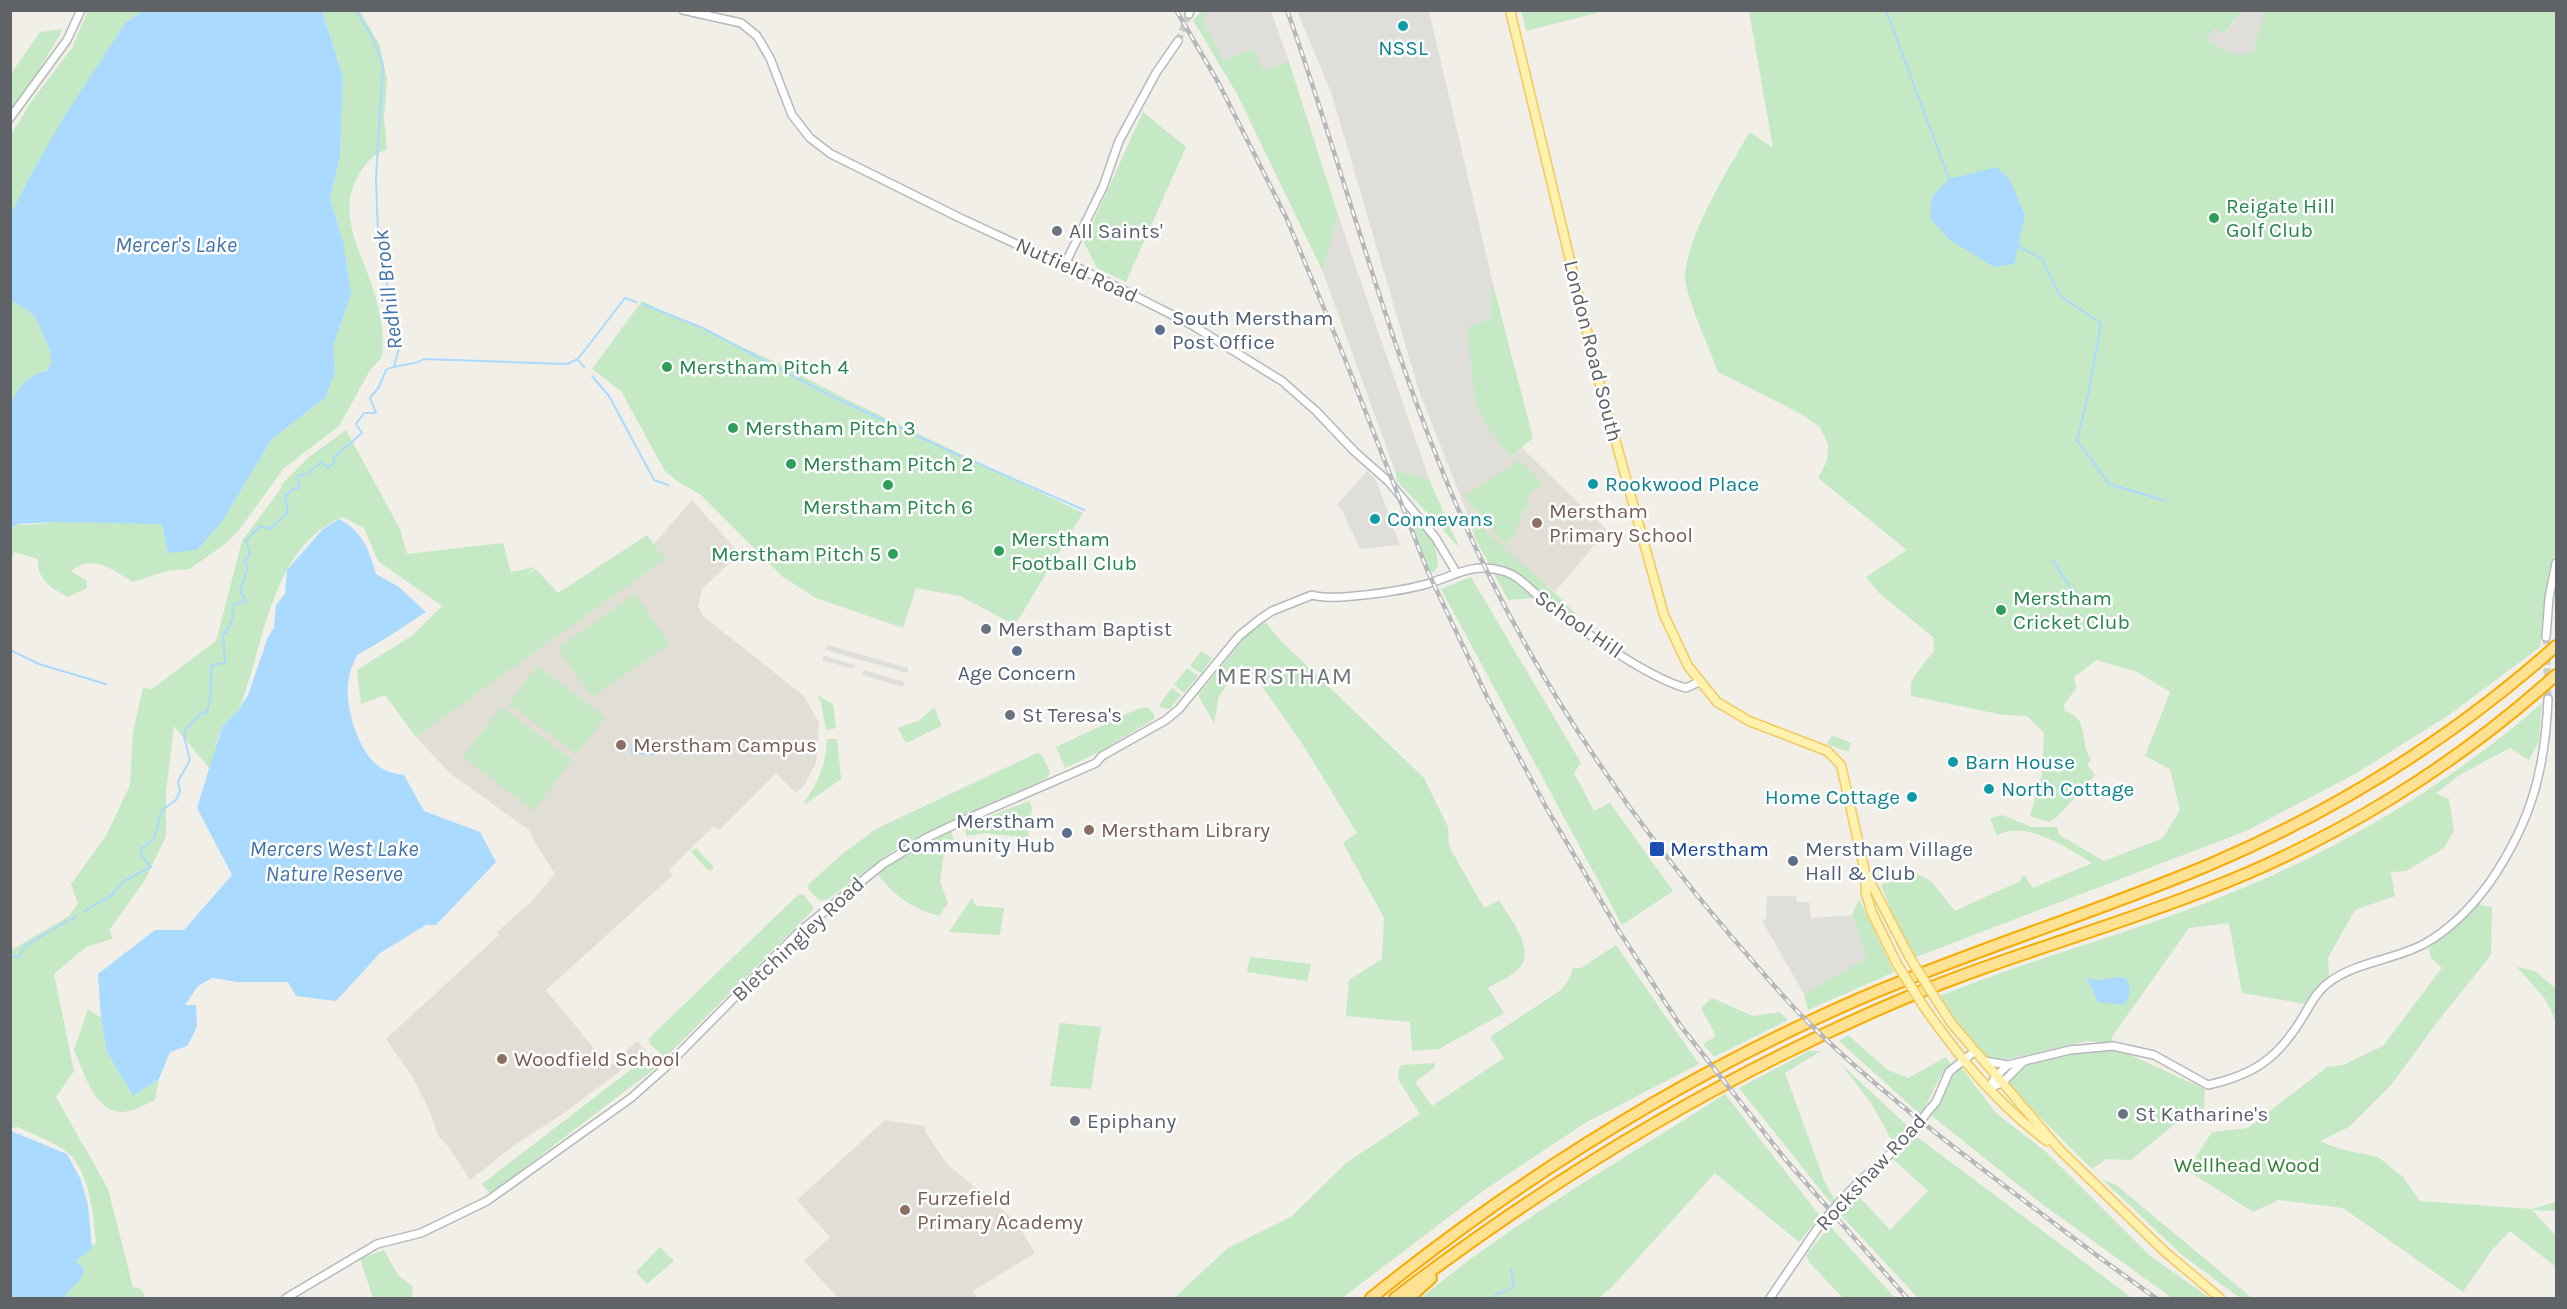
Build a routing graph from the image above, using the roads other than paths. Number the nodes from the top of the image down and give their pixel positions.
1 (81, 10) edge
2 (683, 10) edge
3 (1510, 10) edge
4 (1178, 41) tunnel mouth
5 (10, 118) edge
6 (1066, 262) junction
7 (2556, 563) edge
8 (1456, 572) junction
9 (2546, 637) tunnel mouth
10 (2556, 646) edge
11 (2556, 675) edge
12 (1699, 682) junction
13 (2548, 699) tunnel mouth
14 (1865, 872) junction
15 (1975, 1052) junction
16 (1963, 1059) junction
17 (1984, 1061) junction
18 (2023, 1062) junction
19 (2008, 1065) junction
20 (1999, 1079) junction
21 (1989, 1088) junction
22 (2060, 1150) junction
23 (1452, 1256) junction
24 (286, 1299) edge
25 (1371, 1299) edge
26 (1395, 1299) edge
27 (1409, 1299) edge
28 (1770, 1299) edge
29 (2220, 1299) edge

1 - 5 street
2 - 6 street, Nutfield Road
3 - 12 main road, London Road South
4 - 6 street
6 - 8 street, Nutfield Road
7 - 9 street
8 - 12 street, School Hill
8 - 24 street, Bletchingley Road
10 - 25 highway
11 - 23 highway
12 - 14 main road, London Road South
13 - 18 street
14 - 15 main road, bridge
14 - 16 main road, bridge
15 - 16 street, Rockshaw Road
15 - 17 main road
16 - 21 main road
16 - 28 street, Rockshaw Road, bridge
17 - 19 street
17 - 20 main road
18 - 19 street
18 - 20 street
19 - 20 street
20 - 21 street
20 - 22 main road
21 - 22 main road
22 - 29 main road
23 - 26 highway
23 - 27 highway

